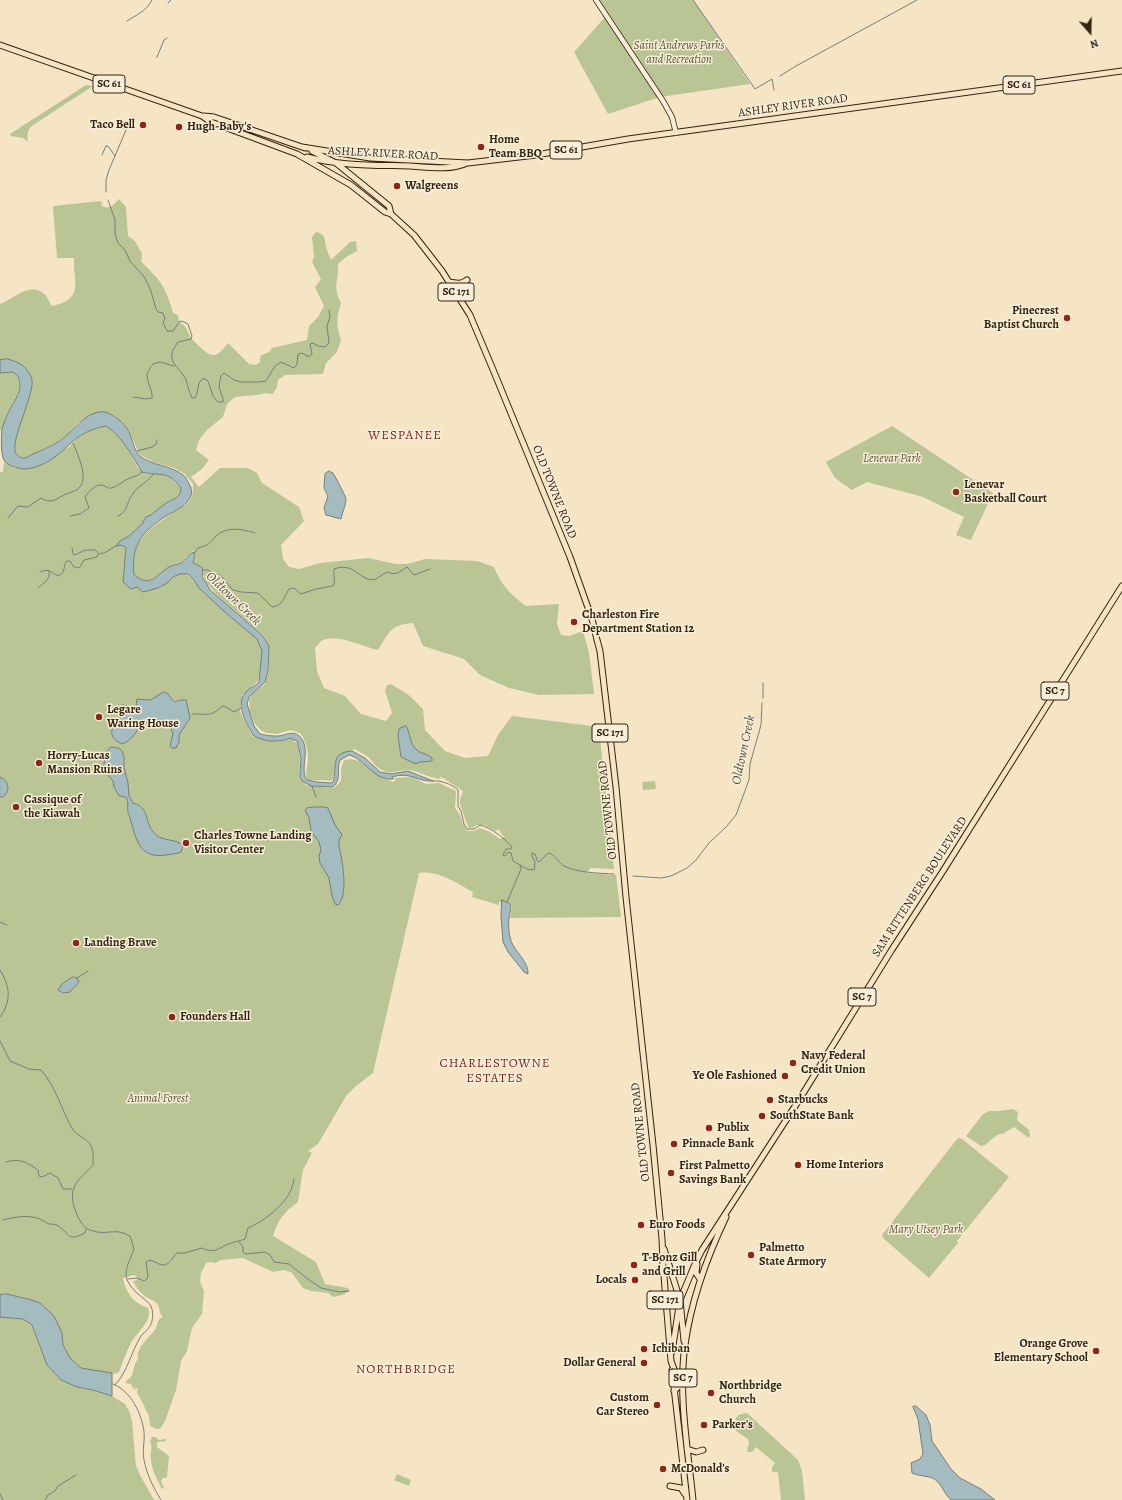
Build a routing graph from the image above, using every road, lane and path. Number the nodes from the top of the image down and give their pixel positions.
1 (596, 0) edge
2 (0, 45) edge
3 (1122, 70) edge
4 (202, 116) junction
5 (676, 133) junction
6 (302, 147) junction
7 (297, 154) junction
8 (336, 163) junction
9 (468, 163) junction
10 (391, 214) junction
11 (467, 280) dead end
12 (449, 282) junction
13 (1122, 586) edge
14 (735, 1198) junction
15 (662, 1238) junction
16 (702, 1250) junction
17 (700, 1279) junction
18 (680, 1300) junction
19 (685, 1346) junction
20 (671, 1361) junction
21 (683, 1382) junction
22 (674, 1391) junction
23 (684, 1411) junction
24 (687, 1449) junction
25 (703, 1450) dead end
26 (670, 1486) dead end
27 (687, 1498) edge
28 (693, 1500) edge

1 - 5 main road
2 - 4 main road, SC 61
3 - 5 main road, ASHLEY RIVER ROAD / SC 61
4 - 6 main road, SC 171
4 - 7 main road, SC 171
5 - 9 main road, ASHLEY RIVER ROAD / SC 61
6 - 8 main road, SC 171
6 - 9 main road, ASHLEY RIVER ROAD / SC 61
7 - 8 main road, ASHLEY RIVER ROAD / SC 61
7 - 10 main road, SC 171
8 - 9 main road, ASHLEY RIVER ROAD / SC 61
8 - 10 main road, SC 171
10 - 12 main road, OLD TOWNE ROAD / SC 171
11 - 12 main road
12 - 15 main road, OLD TOWNE ROAD / SC 171
13 - 14 main road, SAM RITTENBERG BOULEVARD / SC 7
14 - 16 main road, SAM RITTENBERG BOULEVARD / SC 7
14 - 17 main road, SAM RITTENBERG BOULEVARD / SC 7
15 - 18 main road, OLD TOWNE ROAD / SC 171
15 - 20 main road, OLD TOWNE ROAD / SC 171
16 - 17 main road
16 - 18 main road, SAM RITTENBERG BOULEVARD / SC 7
17 - 19 main road, SAM RITTENBERG BOULEVARD / SC 7
18 - 19 main road, OLD TOWNE ROAD / SC 171
18 - 20 main road, SAM RITTENBERG BOULEVARD / SC 7
19 - 21 main road, SAM RITTENBERG BOULEVARD / SC 7
20 - 21 main road
20 - 22 main road, SAM RITTENBERG BOULEVARD / SC 7
21 - 22 main road
21 - 23 main road, SAM RITTENBERG BOULEVARD / SC 7
22 - 23 main road
22 - 27 main road, SAM RITTENBERG BOULEVARD / SC 7
23 - 24 main road, SAM RITTENBERG BOULEVARD / SC 7
24 - 25 main road
24 - 28 main road, SAM RITTENBERG BOULEVARD / SC 7
26 - 27 main road

